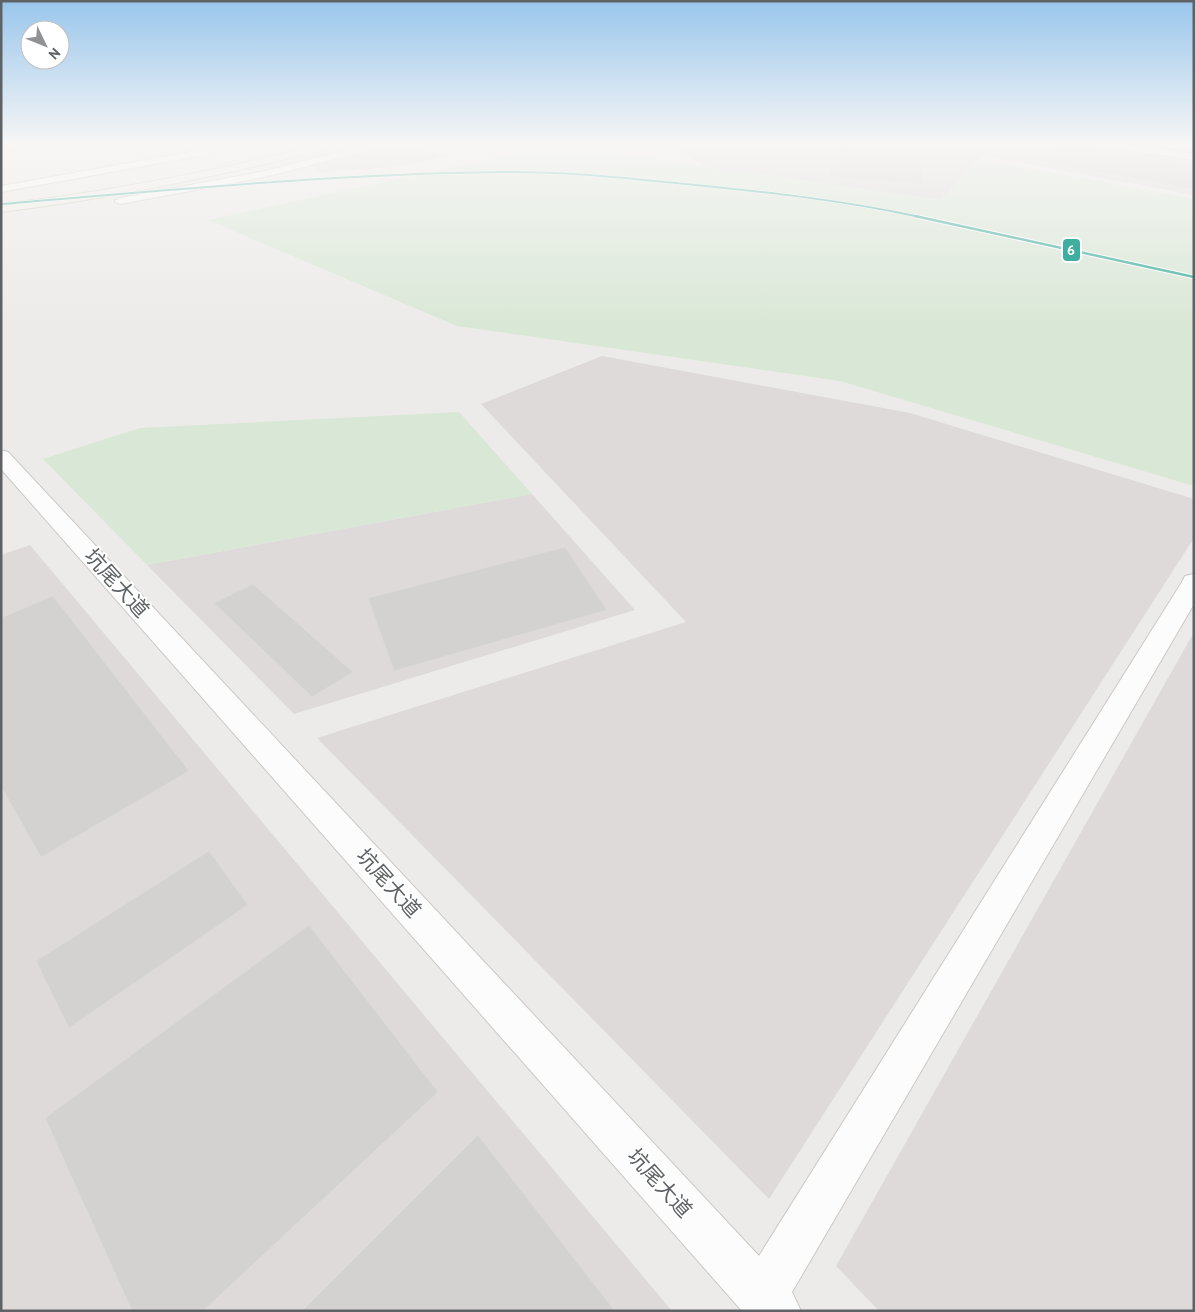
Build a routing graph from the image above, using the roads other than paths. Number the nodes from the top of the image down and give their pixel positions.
1 (28, 204) edge
2 (1, 208) edge
3 (1, 456) edge
4 (1194, 582) edge
5 (769, 1303) edge

1 - 2 main road
3 - 5 street, 坑尾大道
4 - 5 street

